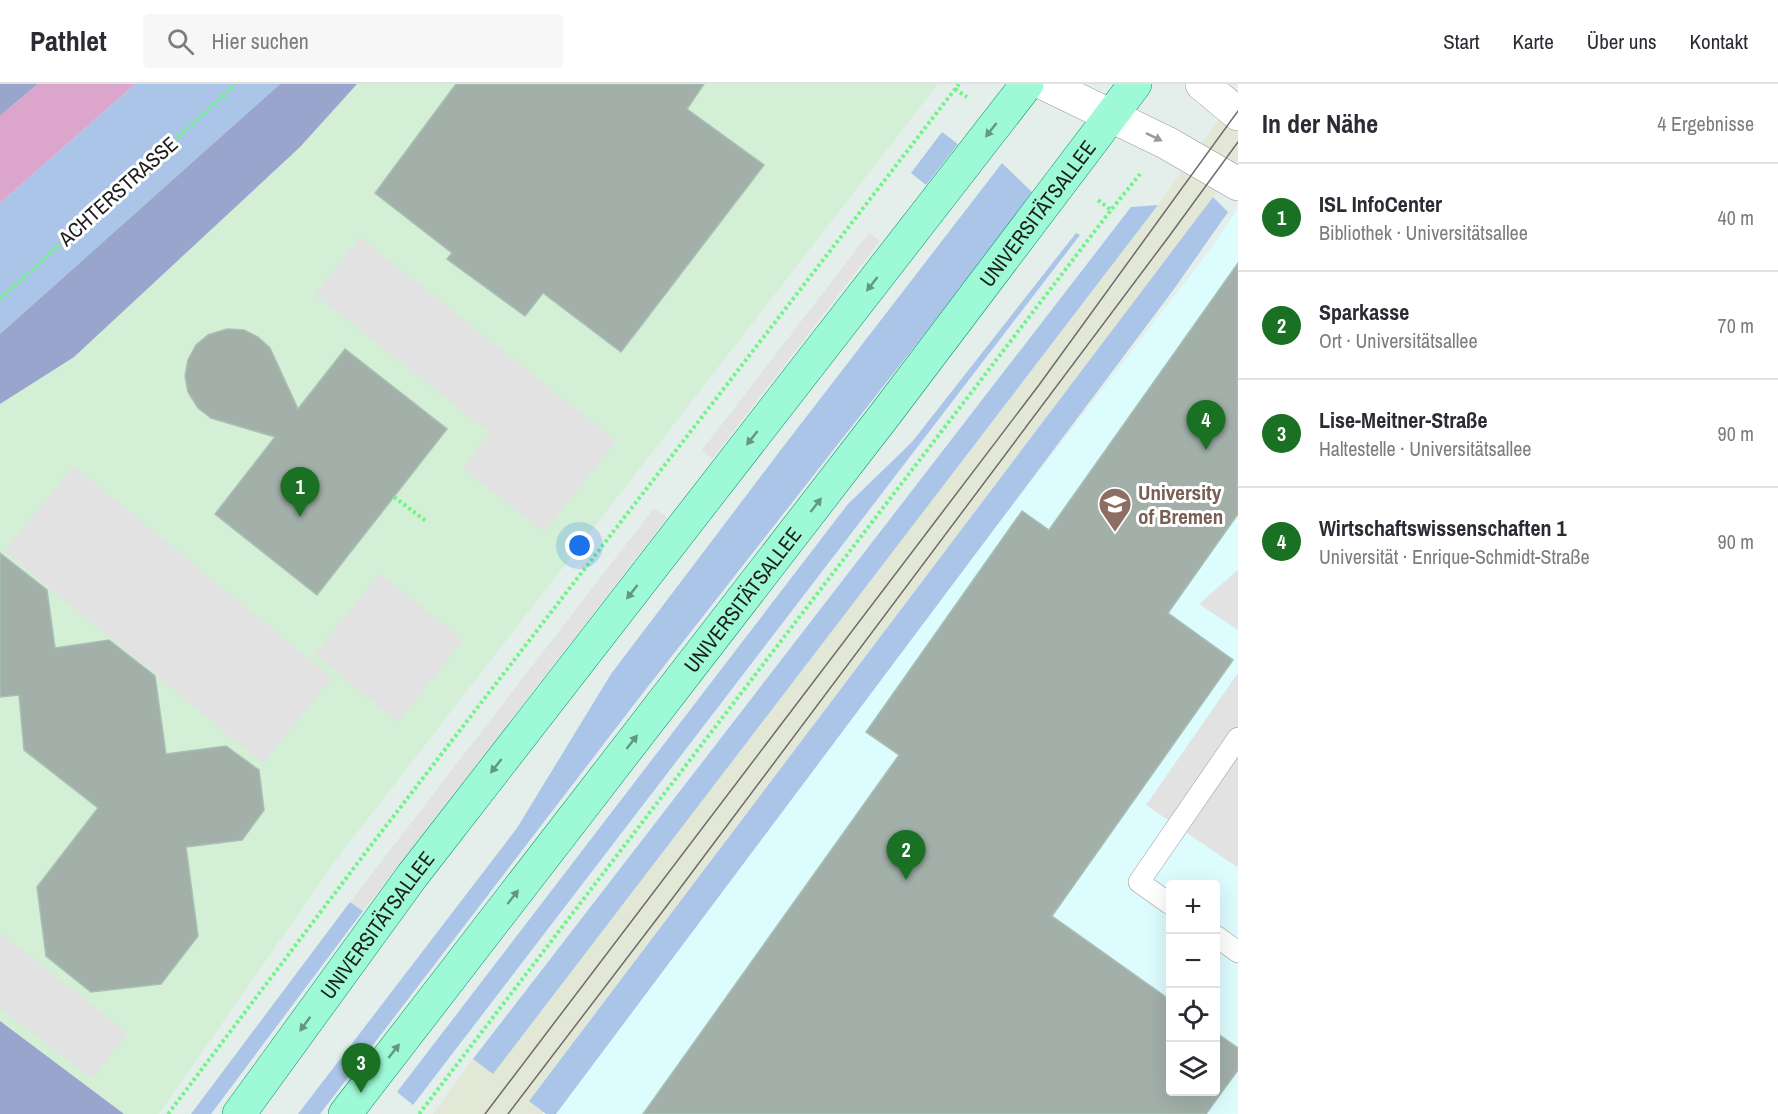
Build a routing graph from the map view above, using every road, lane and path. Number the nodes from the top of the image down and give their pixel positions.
1 (236, 84) edge
2 (959, 84) edge
3 (1027, 84) edge
4 (1045, 84) edge
5 (1135, 84) edge
6 (1202, 84) edge
7 (1238, 114) edge
8 (1111, 116) junction
9 (1167, 143) junction
10 (1238, 183) edge
11 (0, 299) edge
12 (394, 497) dead end
13 (426, 521) dead end
14 (1238, 738) edge
15 (1166, 901) edge
16 (1220, 939) edge
17 (1238, 952) edge
18 (168, 1114) edge
19 (239, 1114) edge
20 (345, 1114) edge
21 (419, 1114) edge

1 - 11 path, ACHTERSTRASSE
2 - 18 path
3 -> 19 main road, UNIVERSITÄTSALLEE
4 - 8 street
5 - 8 main road, UNIVERSITÄTSALLEE
6 - 7 street
8 -> 9 street
20 -> 8 main road, UNIVERSITÄTSALLEE
9 - 10 street
9 - 21 path
12 - 13 path
14 - 15 lane
16 - 17 lane

